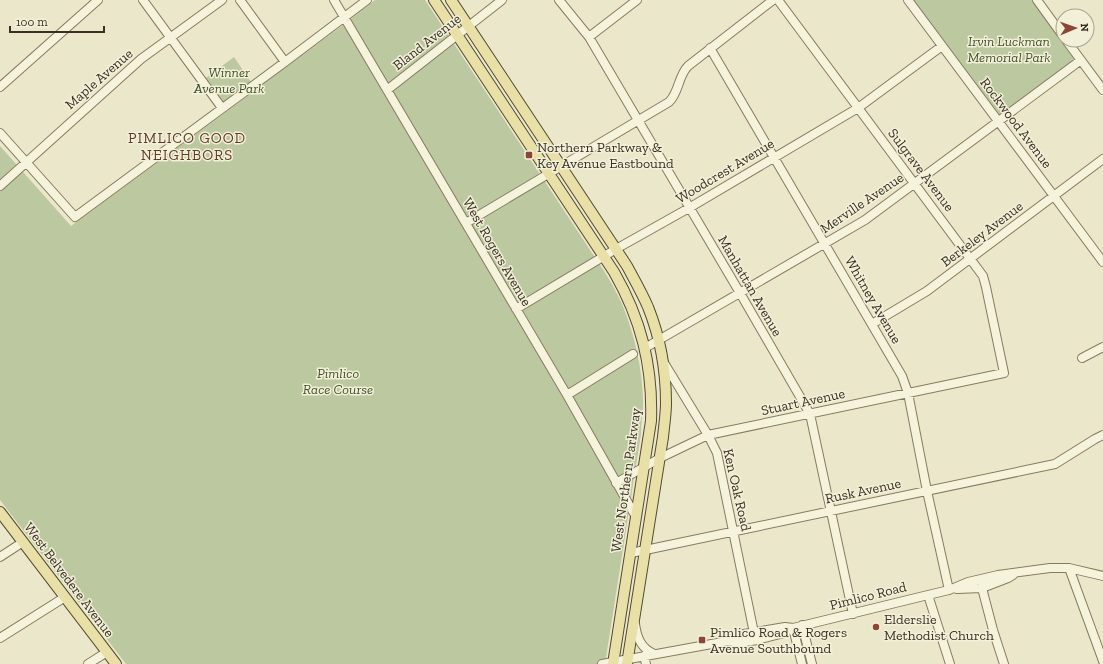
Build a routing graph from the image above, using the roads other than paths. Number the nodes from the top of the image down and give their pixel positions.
1 (98, 0) edge
2 (143, 0) edge
3 (222, 0) edge
4 (240, 0) edge
5 (334, 0) edge
6 (367, 0) edge
7 (434, 0) edge
8 (451, 0) edge
9 (502, 0) edge
10 (559, 0) edge
11 (637, 0) edge
12 (773, 0) edge
13 (778, 0) edge
14 (908, 0) edge
15 (1037, 0) edge
16 (345, 18) junction
17 (1055, 25) edge
18 (469, 26) junction
19 (457, 35) junction
20 (589, 37) junction
21 (170, 38) junction
22 (942, 46) junction
23 (710, 48) junction
24 (1072, 48) edge
25 (1080, 60) junction
26 (285, 62) junction
27 (0, 87) edge
28 (387, 90) junction
29 (1103, 90) edge
30 (222, 108) junction
31 (858, 108) junction
32 (638, 121) junction
33 (998, 121) junction
34 (0, 134) edge
35 (774, 157) junction
36 (1103, 159) edge
37 (26, 163) junction
38 (562, 167) junction
39 (550, 174) junction
40 (915, 183) junction
41 (0, 186) edge
42 (1054, 196) junction
43 (689, 208) junction
44 (466, 223) junction
45 (825, 243) junction
46 (616, 249) junction
47 (604, 256) junction
48 (970, 258) junction
49 (1103, 262) edge
50 (740, 293) junction
51 (516, 309) junction
52 (872, 324) junction
53 (658, 341) junction
54 (1103, 347) edge
55 (645, 348) junction
56 (632, 354) dead end
57 (662, 357) junction
58 (1082, 358) dead end
59 (1004, 374) joint
60 (908, 393) junction
61 (567, 395) junction
62 (810, 414) junction
63 (708, 435) junction
64 (1103, 435) edge
65 (660, 458) junction
66 (644, 467) junction
67 (616, 482) junction
68 (927, 491) junction
69 (831, 511) junction
70 (0, 512) edge
71 (636, 517) junction
72 (734, 531) junction
73 (23, 542) junction
74 (645, 550) junction
75 (630, 553) junction
76 (0, 557) edge
77 (1069, 568) junction
78 (1016, 573) junction
79 (1103, 576) edge
80 (983, 579) junction
81 (982, 588) junction
82 (949, 590) junction
83 (928, 595) junction
84 (65, 597) junction
85 (853, 614) junction
86 (634, 620) junction
87 (802, 625) junction
88 (793, 628) junction
89 (754, 632) junction
90 (0, 638) edge
91 (761, 639) junction
92 (728, 641) junction
93 (107, 652) junction
94 (654, 654) junction
95 (645, 660) edge
96 (1103, 660) edge
97 (628, 661) edge
98 (614, 663) edge
99 (88, 664) edge
100 (116, 664) edge
101 (602, 664) edge
102 (802, 664) edge
103 (812, 664) edge
104 (950, 664) edge
105 (1004, 664) edge

1 - 27 street
2 - 21 street
3 - 21 street, Maple Avenue
4 - 26 street
5 - 16 street, West Rogers Avenue
6 - 16 street
7 - 19 main road, West Northern Parkway
8 - 18 main road, West Northern Parkway
9 - 18 street, Bland Avenue
10 - 20 street, Manhattan Avenue
11 - 20 street
12 - 23 street
13 - 31 street, Sulgrave Avenue
14 - 22 street, Rockwood Avenue
15 - 17 street
16 - 26 street
16 - 28 street, West Rogers Avenue
18 - 19 street, Bland Avenue
18 - 38 main road, West Northern Parkway
19 - 28 street, Bland Avenue
19 - 39 main road, West Northern Parkway
20 - 32 street, Manhattan Avenue
21 - 30 street
21 - 37 street, Maple Avenue
22 - 31 street, Woodcrest Avenue
22 - 33 street, Rockwood Avenue
23 - 32 street
23 - 35 street, Whitney Avenue
24 - 25 street
25 - 29 street
25 - 33 street, Merville Avenue
26 - 30 street
28 - 44 street, West Rogers Avenue
30 - 37 street
31 - 35 street, Woodcrest Avenue
31 - 40 street, Sulgrave Avenue
32 - 38 street
32 - 43 street, Manhattan Avenue
33 - 40 street, Merville Avenue
33 - 42 street, Rockwood Avenue
34 - 37 street
35 - 43 street, Woodcrest Avenue
35 - 45 street, Whitney Avenue
36 - 42 street, Berkeley Avenue
37 - 41 street, Maple Avenue
38 - 39 street
38 - 46 main road, West Northern Parkway
39 - 44 street
39 - 47 main road, West Northern Parkway
40 - 45 street, Merville Avenue
40 - 48 street, Sulgrave Avenue
42 - 48 street, Berkeley Avenue
42 - 49 street, Rockwood Avenue
43 - 46 street, Woodcrest Avenue
43 - 50 street, Manhattan Avenue
44 - 51 street, West Rogers Avenue
45 - 50 street, Merville Avenue
45 - 52 street, Whitney Avenue
46 - 47 street, Woodcrest Avenue
46 - 53 main road, West Northern Parkway
47 - 51 street, Woodcrest Avenue
47 - 55 main road, West Northern Parkway
48 - 52 street, Berkeley Avenue
48 - 59 street, Sulgrave Avenue
50 - 53 street, Merville Avenue
50 - 62 street, Manhattan Avenue
51 - 61 street, West Rogers Avenue
52 - 60 street, Whitney Avenue
53 - 55 street, Merville Avenue
53 - 57 main road, West Northern Parkway
54 - 58 street
55 - 66 main road, West Northern Parkway
56 - 61 street
57 - 63 street, Ken Oak Road
57 - 65 main road, West Northern Parkway
59 - 60 street, Stuart Avenue
60 - 62 street, Stuart Avenue
60 - 68 street, Whitney Avenue
61 - 67 street, West Rogers Avenue
62 - 63 street, Stuart Avenue
62 - 69 street, Manhattan Avenue
63 - 65 street, Stuart Avenue
63 - 72 street, Ken Oak Road
64 - 68 street, Rusk Avenue
65 - 66 street, Stuart Avenue
65 - 74 main road, West Northern Parkway
66 - 67 street, Stuart Avenue
66 - 71 main road, West Northern Parkway
67 - 71 street, West Rogers Avenue
68 - 69 street, Rusk Avenue
68 - 82 street, Whitney Avenue
69 - 72 street, Rusk Avenue
69 - 85 street, Manhattan Avenue
70 - 73 main road, West Belvedere Avenue
71 - 75 main road, West Northern Parkway
72 - 74 street, Rusk Avenue
72 - 89 street, Ken Oak Road
73 - 76 street
73 - 84 main road, West Belvedere Avenue
74 - 75 street, Rusk Avenue
74 - 86 main road, West Northern Parkway
75 - 98 main road, West Northern Parkway
77 - 78 street, Pimlico Road
77 - 79 street, Pimlico Road
77 - 96 street
78 - 80 street, Pimlico Road
78 - 81 street, Pimlico Road
80 - 81 street
80 - 82 street, Pimlico Road
81 - 82 street, Pimlico Road
81 - 105 street
82 - 83 street, Pimlico Road
83 - 85 street, Pimlico Road
83 - 104 street
84 - 90 street
84 - 93 main road, West Belvedere Avenue
85 - 87 street, Pimlico Road
86 - 94 street
86 - 97 main road, West Northern Parkway
87 - 88 street, Pimlico Road
87 - 103 street
88 - 89 street, Pimlico Road
88 - 91 street, Pimlico Road
88 - 102 street
89 - 91 street
89 - 92 street, Pimlico Road
91 - 92 street, Pimlico Road
92 - 94 street, Pimlico Road
93 - 99 street
93 - 100 main road, West Belvedere Avenue
94 - 95 street, Pimlico Road
95 - 97 street, Pimlico Road
97 - 98 street, Pimlico Road
98 - 101 street, Pimlico Road

